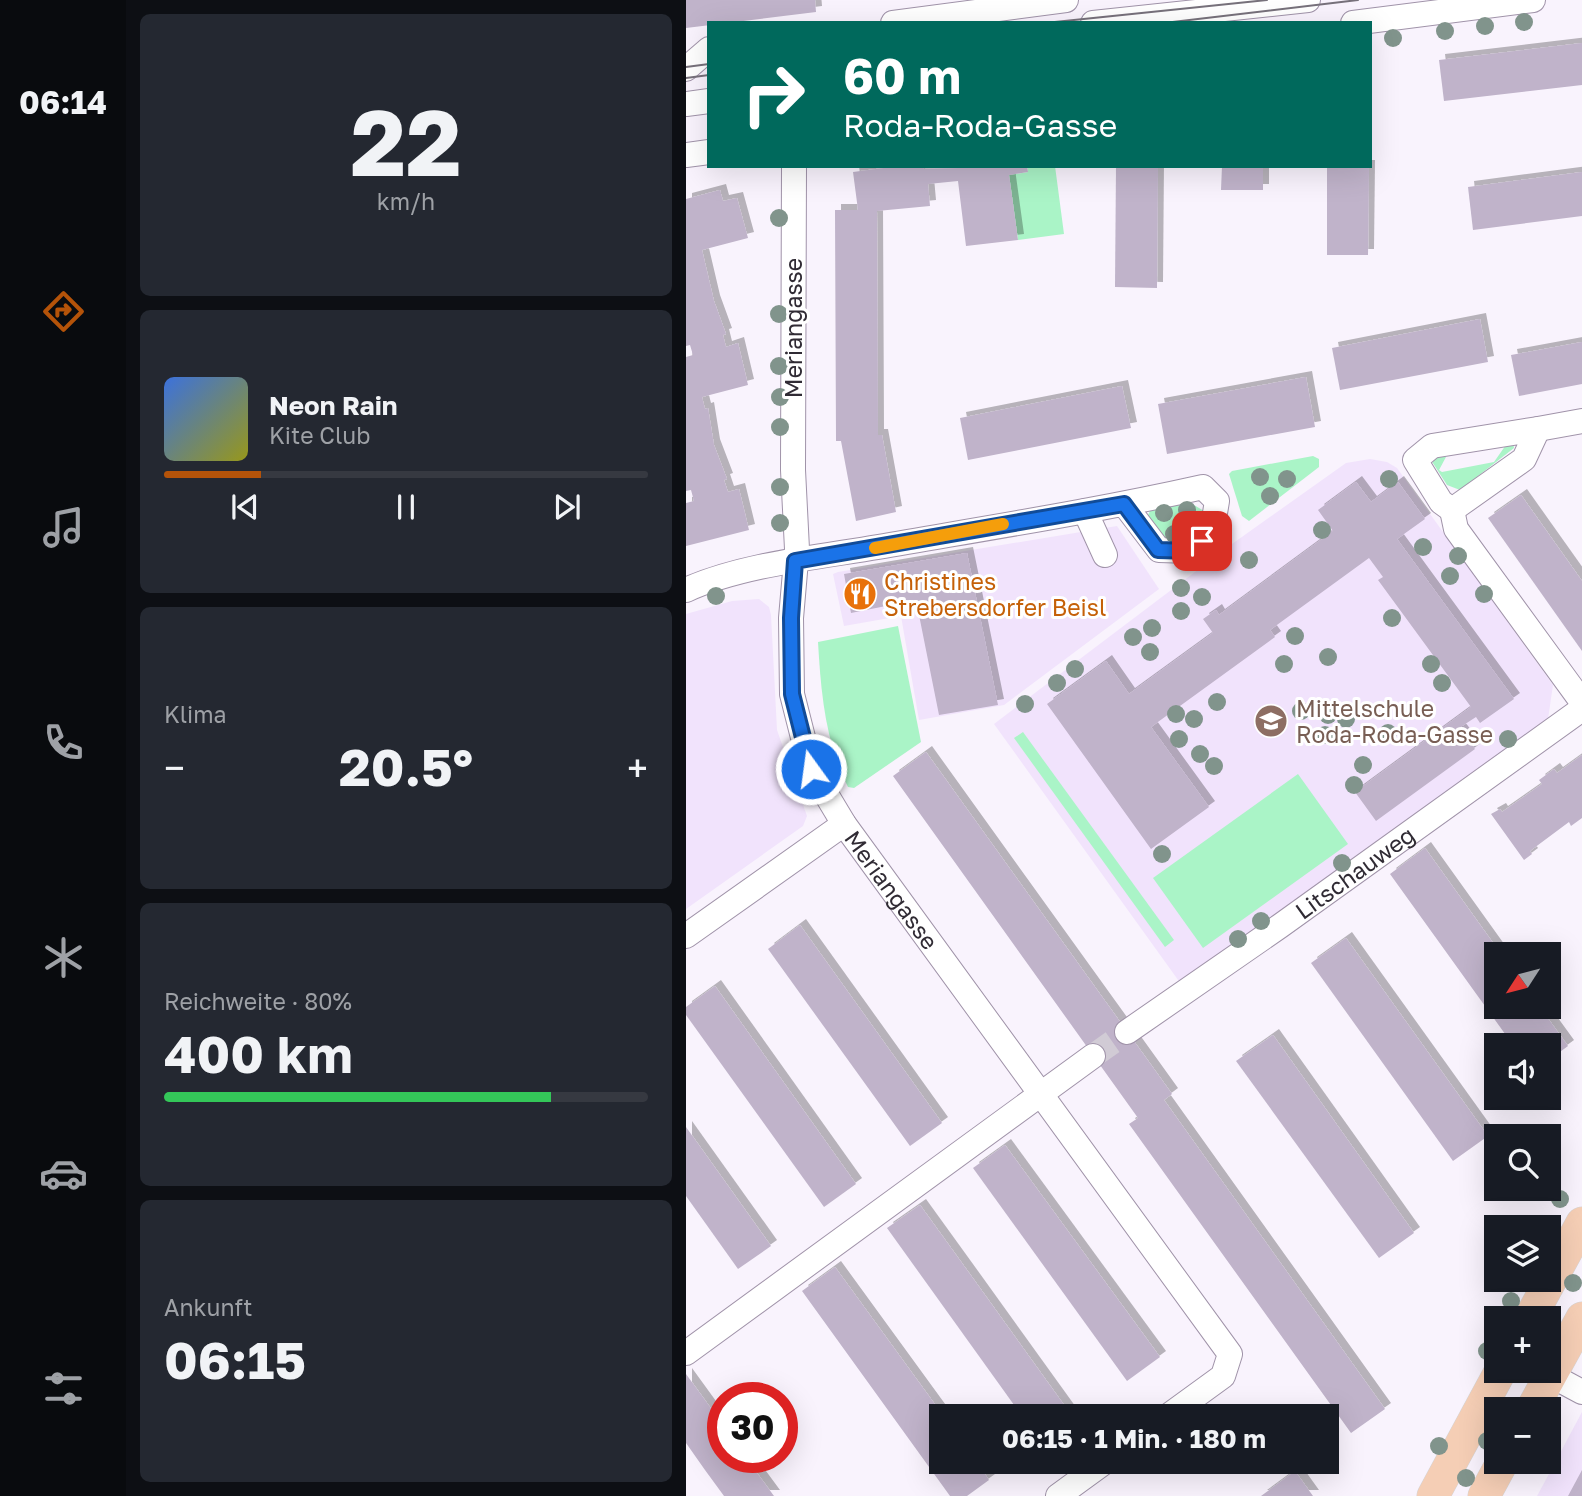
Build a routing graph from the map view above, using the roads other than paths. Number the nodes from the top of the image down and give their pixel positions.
1 (1066, 0) edge
2 (1308, 0) edge
3 (1532, 0) edge
4 (1482, 4) edge
5 (907, 21) edge
6 (1112, 21) edge
7 (1367, 21) edge
8 (707, 50) edge
9 (707, 69) edge
10 (686, 71) edge
11 (707, 101) edge
12 (686, 104) edge
13 (707, 152) edge
14 (686, 155) edge
15 (777, 168) edge
16 (794, 168) edge
17 (793, 195) junction
18 (1582, 421) edge
19 (1538, 429) junction
20 (1124, 504) dead end
21 (1451, 510) junction
22 (1085, 511) junction
23 (1105, 555) dead end
24 (795, 561) junction
25 (686, 590) edge
26 (1582, 702) edge
27 (1582, 709) edge
28 (844, 824) junction
29 (686, 936) edge
30 (1127, 1032) tunnel mouth
31 (1093, 1056) tunnel mouth
32 (1041, 1096) junction
33 (1582, 1223) edge
34 (1537, 1306) edge
35 (1582, 1318) edge
36 (1561, 1350) edge
37 (686, 1353) edge
38 (1561, 1381) edge
39 (1494, 1383) edge
40 (1582, 1392) edge
41 (1184, 1404) edge
42 (1088, 1474) edge
43 (1496, 1474) edge
44 (1058, 1496) edge
45 (1433, 1496) edge
46 (1483, 1496) edge

1 - 5 street
2 - 6 street
3 - 4 street
4 - 7 street
8 - 10 street
9 - 10 street
11 - 12 street
13 - 14 street
15 - 17 street
16 - 17 street, Meriangasse
17 - 24 street, Meriangasse
18 - 19 street
19 - 21 street
19 - 21 street
20 - 22 street
21 - 26 street
22 - 23 street
22 - 24 street
24 - 25 street
24 - 28 street, Meriangasse
27 - 30 street, Litschauweg
28 - 29 street
28 - 32 street, Meriangasse
31 - 32 street
32 - 37 street
32 - 41 street, Meriangasse
33 - 34 main road
35 - 36 main road
38 - 40 street
39 - 45 main road
42 - 44 street
43 - 46 main road

